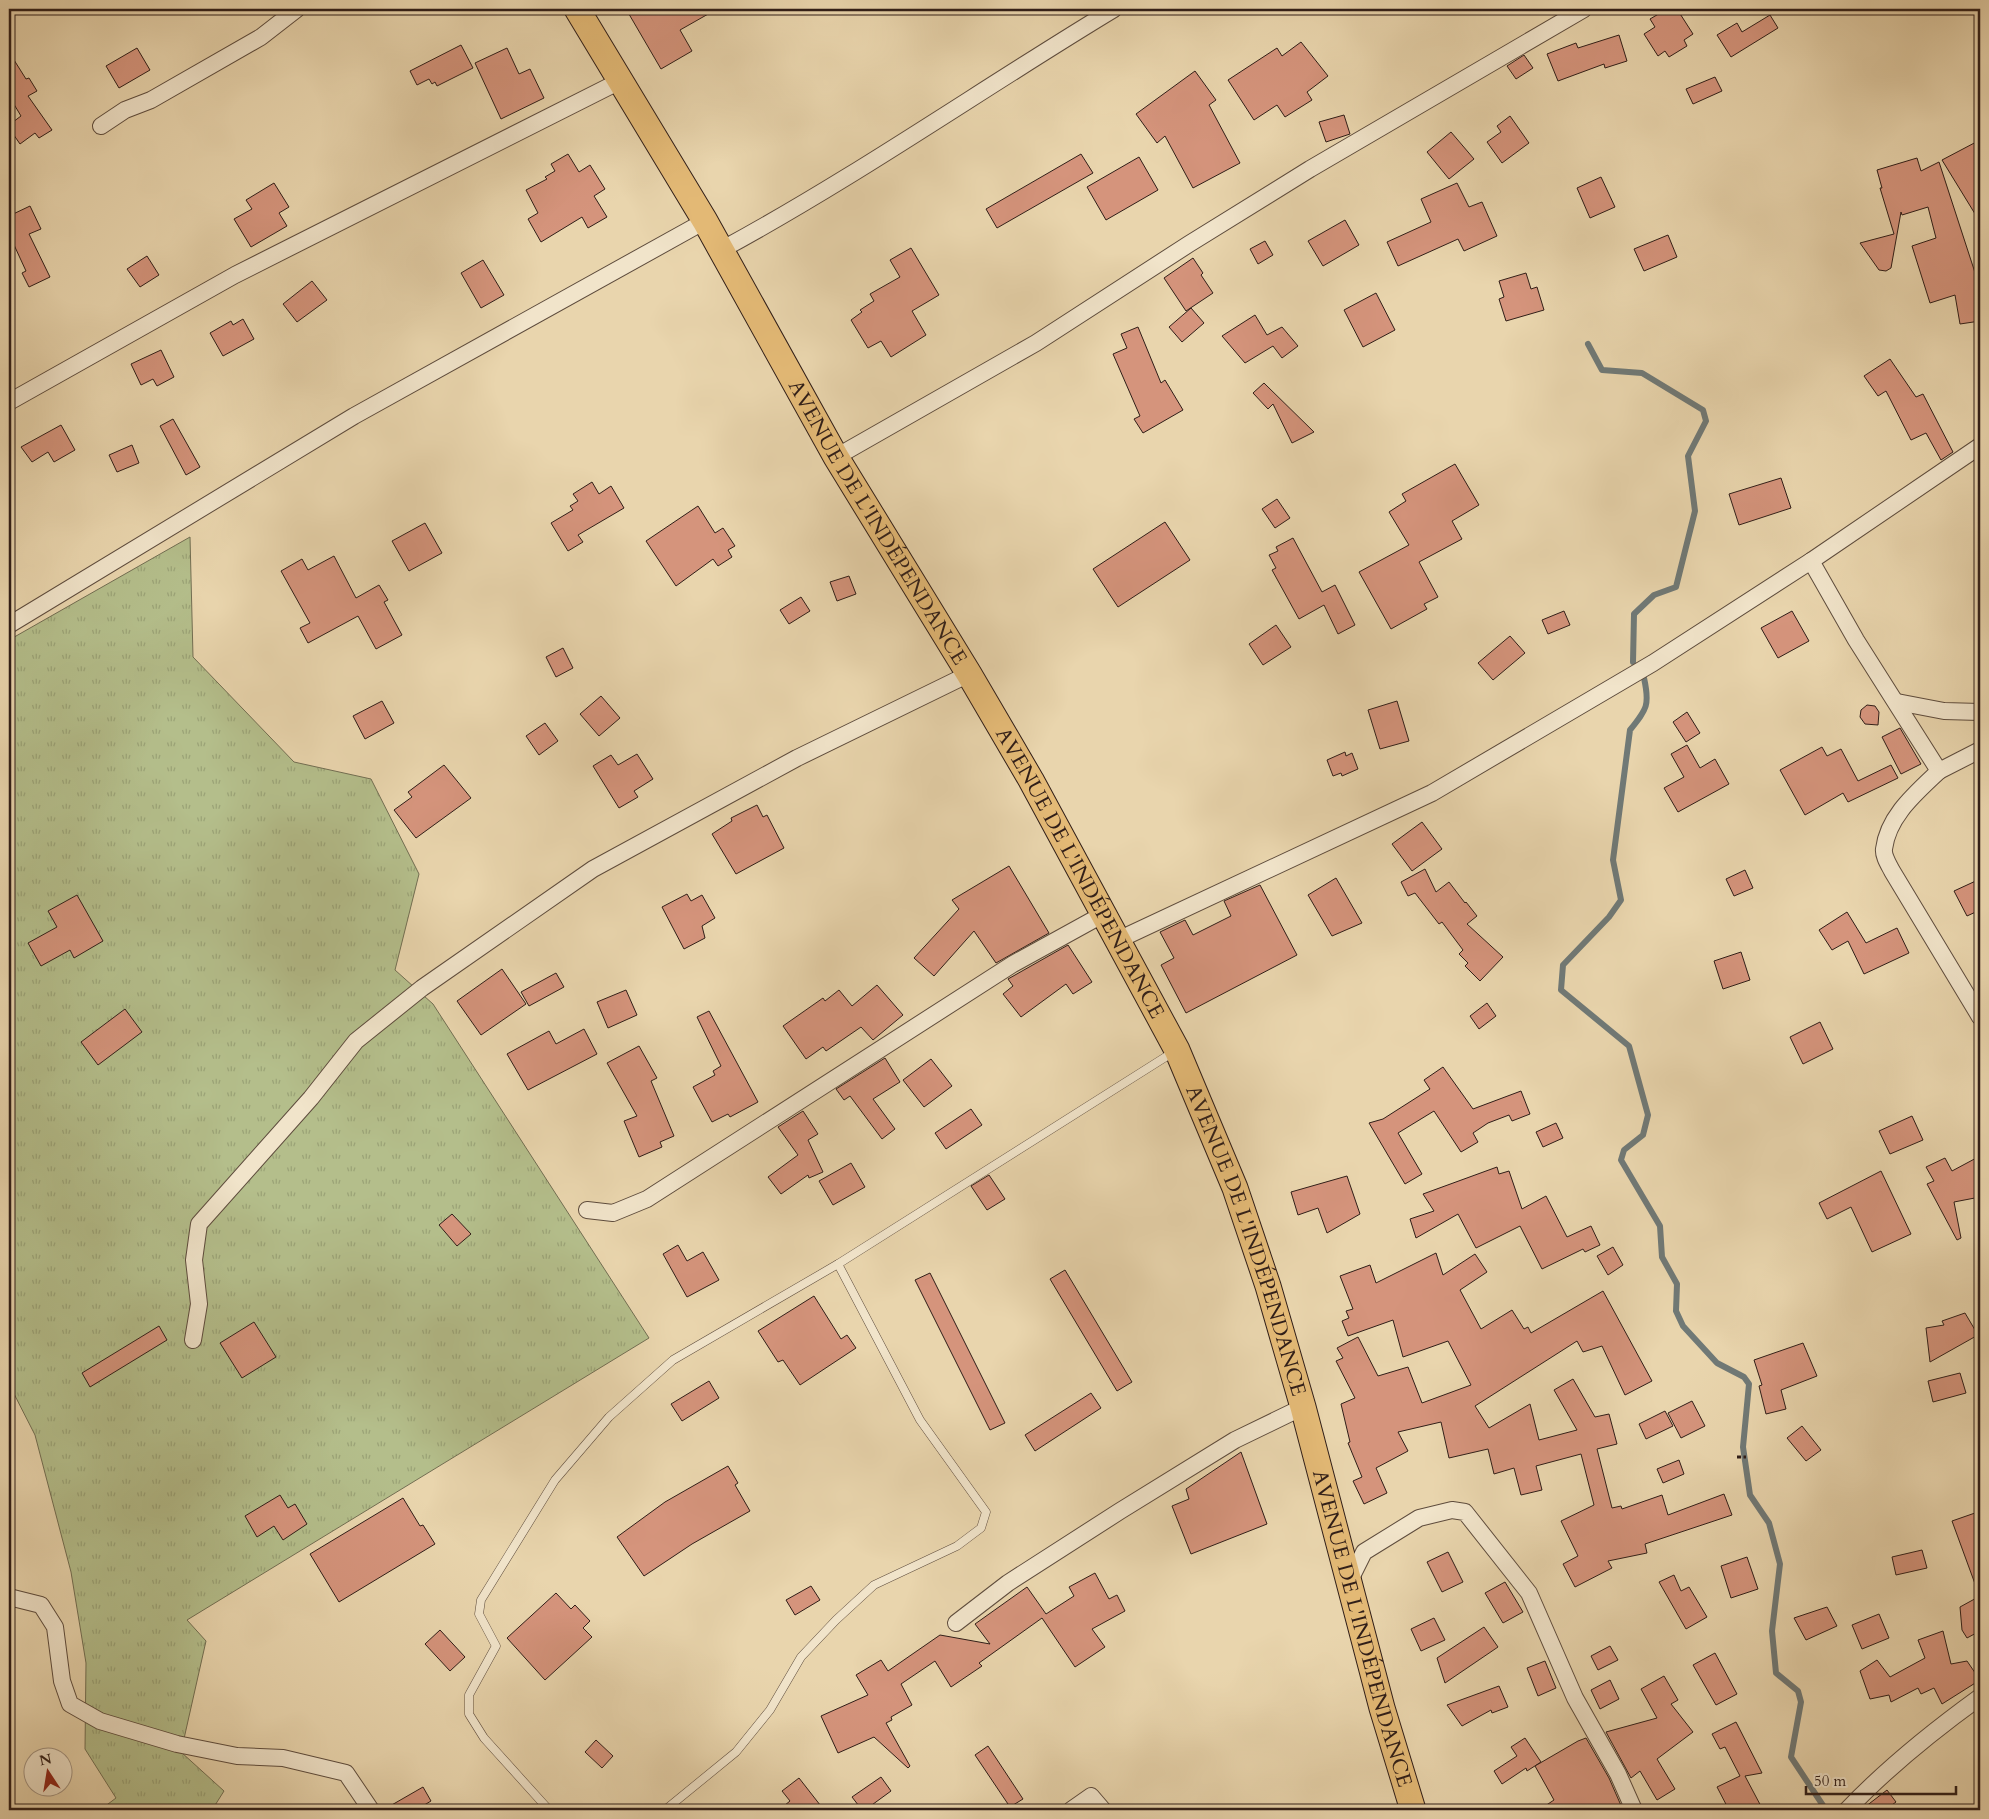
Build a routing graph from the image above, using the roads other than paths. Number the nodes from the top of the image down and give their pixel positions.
1 (297, 9) edge
2 (577, 9) edge
3 (1114, 9) edge
4 (1584, 9) edge
5 (620, 81) junction
6 (101, 126) dead end
7 (705, 221) junction
8 (721, 250) junction
9 (9, 402) edge
10 (1980, 446) edge
11 (836, 457) junction
12 (1811, 561) junction
13 (9, 625) edge
14 (969, 674) junction
15 (1896, 702) junction
16 (1980, 712) edge
17 (1980, 750) edge
18 (1939, 771) junction
19 (1102, 915) junction
20 (1118, 940) junction
21 (1980, 1017) edge
22 (1177, 1050) junction
23 (587, 1210) dead end
24 (838, 1264) junction
25 (193, 1340) dead end
26 (1303, 1406) junction
27 (1349, 1582) junction
28 (9, 1597) edge
29 (956, 1623) dead end
30 (1980, 1697) edge
31 (371, 1810) edge
32 (549, 1810) edge
33 (665, 1810) edge
34 (1071, 1810) edge
35 (1103, 1810) edge
36 (1413, 1810) edge
37 (1634, 1810) edge
38 (1847, 1810) edge

1 - 6 street
2 - 5 main road, AVENUE DE L'INDÉPENDANCE
3 - 8 street
4 - 11 street
5 - 7 main road, AVENUE DE L'INDÉPENDANCE
5 - 9 street
7 - 8 main road, AVENUE DE L'INDÉPENDANCE
7 - 13 street
8 - 11 main road, AVENUE DE L'INDÉPENDANCE
10 - 12 street
11 - 14 main road, AVENUE DE L'INDÉPENDANCE
12 - 15 street
12 - 20 street
14 - 19 main road, AVENUE DE L'INDÉPENDANCE
14 - 25 street
15 - 16 street
15 - 18 street
17 - 18 street
18 - 21 street
19 - 20 main road, AVENUE DE L'INDÉPENDANCE
19 - 23 street
20 - 22 main road, AVENUE DE L'INDÉPENDANCE
22 - 24 lane
22 - 26 main road, AVENUE DE L'INDÉPENDANCE
24 - 32 lane
24 - 33 lane
26 - 27 main road, AVENUE DE L'INDÉPENDANCE
26 - 29 street
27 - 36 main road, AVENUE DE L'INDÉPENDANCE
27 - 37 street
28 - 31 street
30 - 38 street
34 - 35 street

